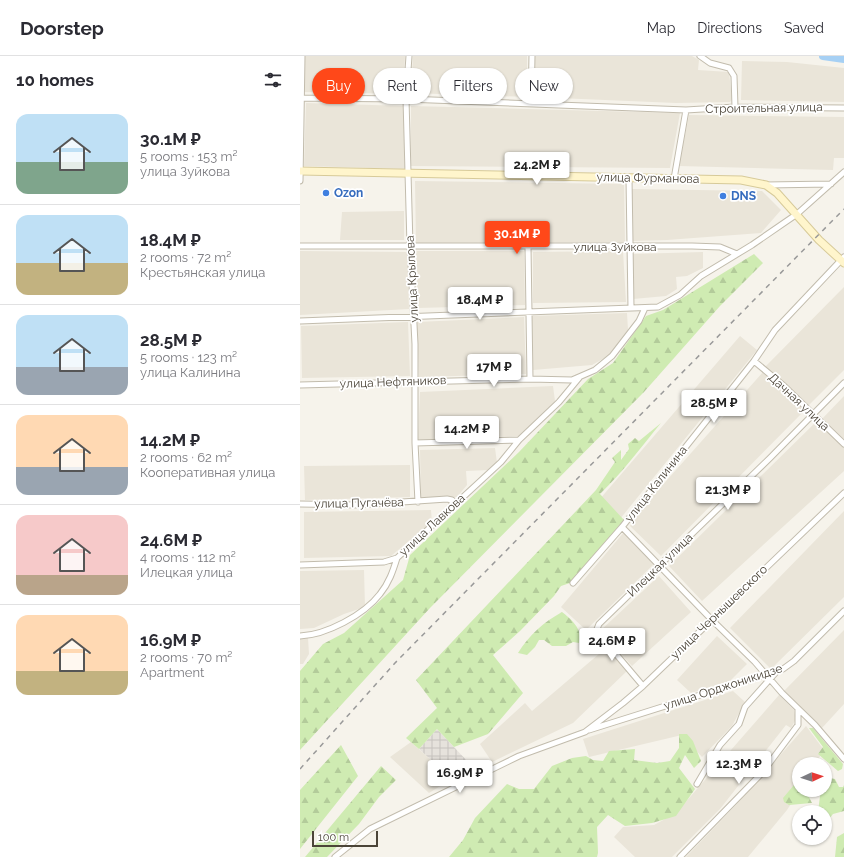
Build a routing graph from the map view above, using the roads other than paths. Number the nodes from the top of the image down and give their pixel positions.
1 (302, 56) edge
2 (409, 56) edge
3 (532, 56) edge
4 (700, 56) edge
5 (408, 68) edge
6 (532, 68) edge
7 (300, 98) edge
8 (373, 99) edge
9 (431, 100) edge
10 (515, 102) edge
11 (406, 104) edge
12 (554, 104) edge
13 (735, 107) junction
14 (844, 108) edge
15 (686, 110) junction
16 (300, 171) edge
17 (844, 172) edge
18 (408, 173) junction
19 (629, 178) junction
20 (674, 179) junction
21 (300, 181) edge
22 (831, 184) junction
23 (766, 185) junction
24 (797, 214) junction
25 (300, 246) edge
26 (410, 246) junction
27 (528, 247) junction
28 (629, 247) junction
29 (737, 254) junction
30 (843, 260) edge
31 (631, 308) junction
32 (644, 308) junction
33 (529, 311) junction
34 (413, 315) junction
35 (300, 321) edge
36 (754, 361) junction
37 (581, 375) junction
38 (530, 379) junction
39 (416, 381) junction
40 (844, 383) edge
41 (300, 385) edge
42 (811, 414) junction
43 (520, 440) junction
44 (415, 443) junction
45 (844, 444) edge
46 (844, 493) edge
47 (418, 502) junction
48 (300, 504) edge
49 (452, 505) junction
50 (622, 527) junction
51 (397, 558) junction
52 (300, 565) edge
53 (660, 565) junction
54 (574, 582) dead end
55 (844, 611) edge
56 (711, 619) junction
57 (300, 636) edge
58 (778, 670) junction
59 (764, 674) junction
60 (770, 679) junction
61 (643, 686) junction
62 (798, 710) junction
63 (585, 732) junction
64 (844, 759) edge
65 (696, 784) dead end
66 (335, 857) edge
67 (680, 857) edge

1 - 7 street
2 - 5 street, улица Крылова
3 - 6 street
4 - 13 street
7 - 8 street, Строительная улица
7 - 16 street
9 - 10 street, Строительная улица
11 - 18 street, улица Крылова
12 - 15 street, Строительная улица
13 - 14 street, Строительная улица
13 - 15 street, Строительная улица
15 - 20 street
16 - 18 main road, улица Фурманова
16 - 21 street
17 - 22 street
18 - 19 main road, улица Фурманова
18 - 26 street, улица Крылова
19 - 20 main road, улица Фурманова
19 - 28 street
20 - 23 main road, улица Фурманова
22 - 23 street
22 - 24 street
23 - 24 main road, улица Фурманова
24 - 29 street
24 - 30 main road, улица Фурманова
25 - 26 street, улица Зуйкова
26 - 27 street, улица Зуйкова
26 - 34 street, улица Крылова
27 - 28 street, улица Зуйкова
27 - 33 street
28 - 29 street, улица Зуйкова
28 - 31 street
29 - 32 street
30 - 36 street, улица Калинина
31 - 32 street
31 - 33 street
32 - 37 street, улица Нефтяников
33 - 34 street
33 - 38 street
34 - 35 street
34 - 39 street, улица Крылова
36 - 42 street, Дачная улица
36 - 50 street, улица Калинина
37 - 38 street, улица Нефтяников
37 - 43 street, улица Лавкова
38 - 39 street, улица Нефтяников
39 - 41 street, улица Нефтяников
39 - 44 street, улица Крылова
40 - 42 street, Илецкая улица
42 - 45 street, Дачная улица
42 - 53 street, Илецкая улица
43 - 44 street
43 - 49 street, улица Лавкова
44 - 47 street, улица Крылова
46 - 56 street, улица Чернышевского
47 - 48 street, улица Пугачёва
47 - 49 street, улица Пугачёва
49 - 51 street, улица Лавкова
50 - 53 street
50 - 54 street, улица Калинина
51 - 52 street, улица Лавкова
51 - 57 street
53 - 56 street
53 - 61 street, Илецкая улица
55 - 58 street, улица Орджоникидзе
56 - 59 street
56 - 61 street, улица Чернышевского
58 - 59 street, улица Орджоникидзе
58 - 60 street
59 - 60 street
59 - 63 street, улица Орджоникидзе
60 - 62 street
60 - 65 street
61 - 63 street, улица Чернышевского
62 - 64 street
62 - 67 street
63 - 66 street, улица Чернышевского

